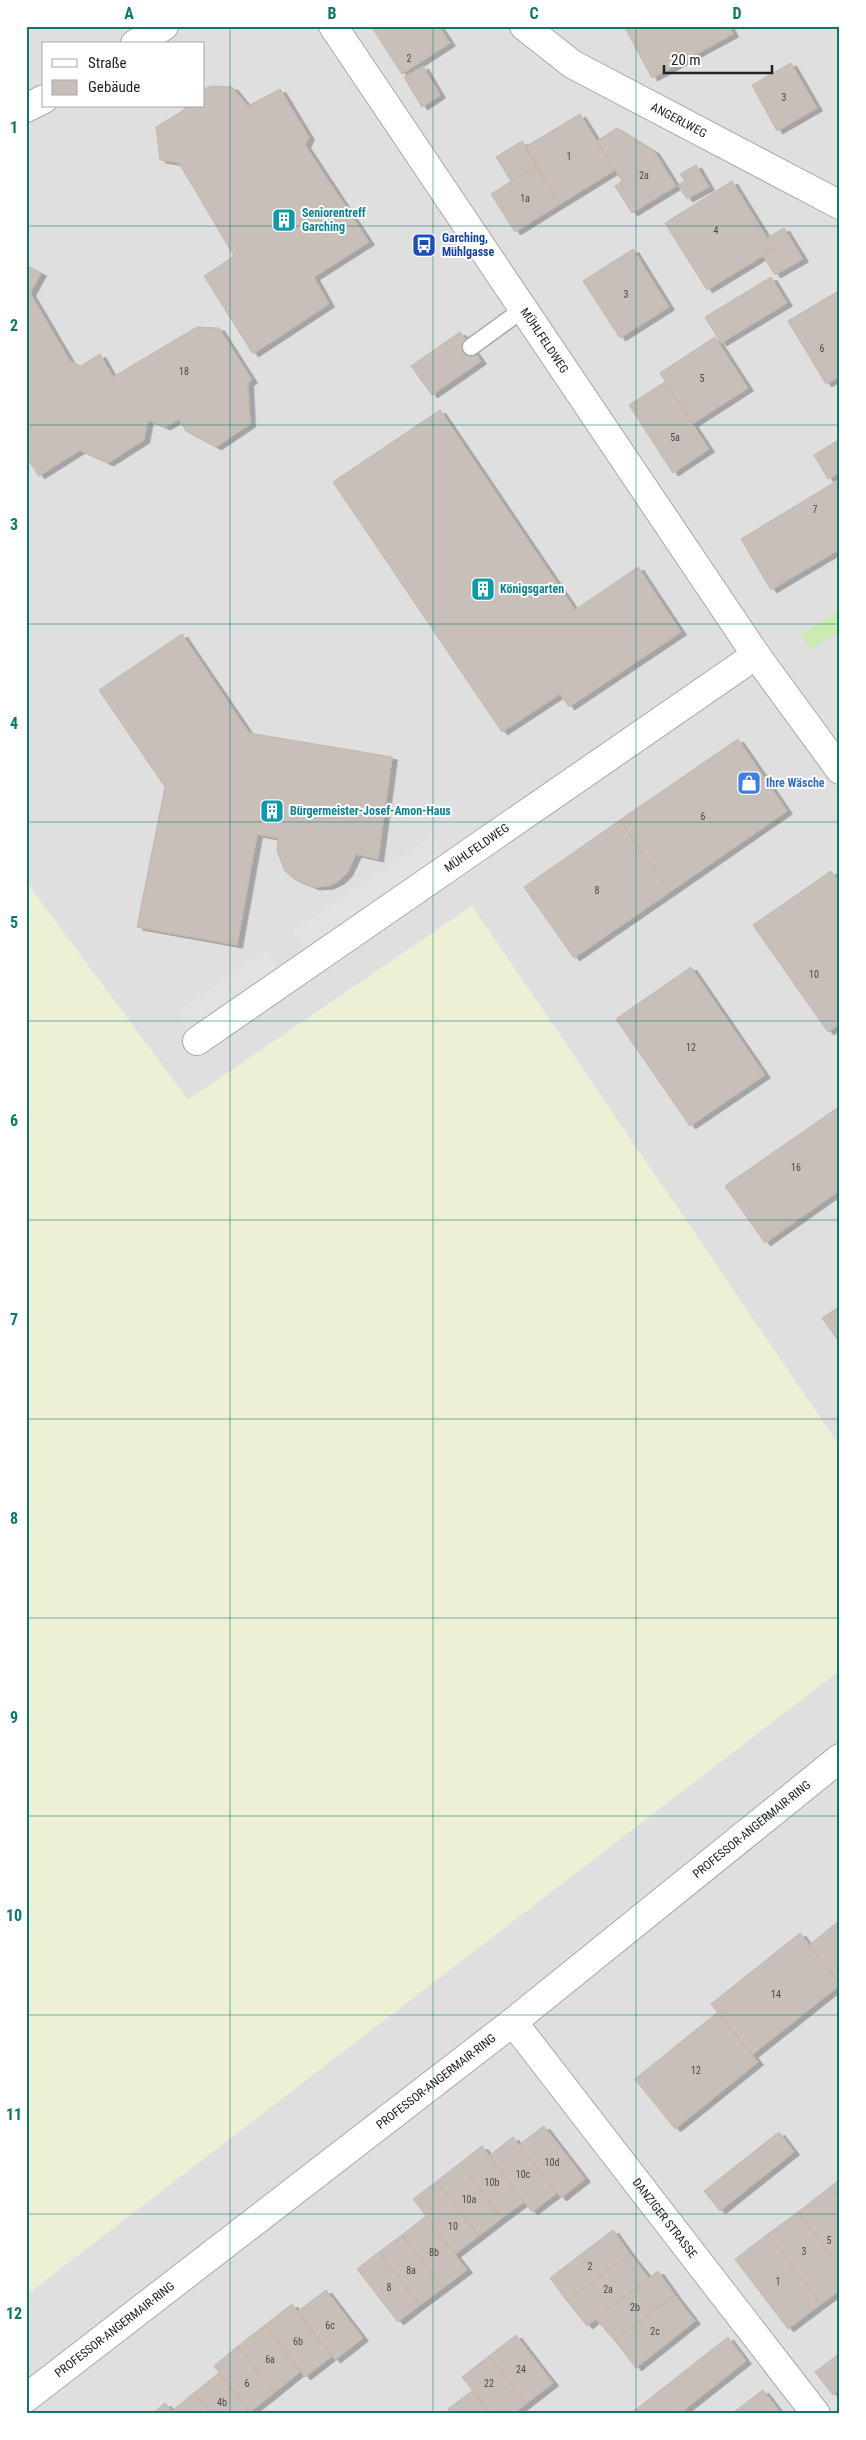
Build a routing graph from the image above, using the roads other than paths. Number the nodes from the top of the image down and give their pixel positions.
1 (164, 26) edge
2 (333, 26) edge
3 (524, 26) edge
4 (138, 42) edge
5 (42, 100) edge
6 (26, 108) edge
7 (840, 205) edge
8 (522, 310) junction
9 (471, 347) dead end
10 (756, 655) junction
11 (840, 770) edge
12 (197, 1041) dead end
13 (840, 1758) edge
14 (513, 2022) junction
15 (26, 2398) edge
16 (816, 2414) edge

1 - 4 street
2 - 8 street, MÜHLFELDWEG
3 - 7 street, ANGERLWEG
5 - 6 street
8 - 9 lane
8 - 10 street, MÜHLFELDWEG
10 - 11 street, MÜHLFELDWEG
10 - 12 street, MÜHLFELDWEG
13 - 14 street, PROFESSOR-ANGERMAIR-RING
14 - 15 street, PROFESSOR-ANGERMAIR-RING
14 - 16 street, DANZIGER STRASSE

